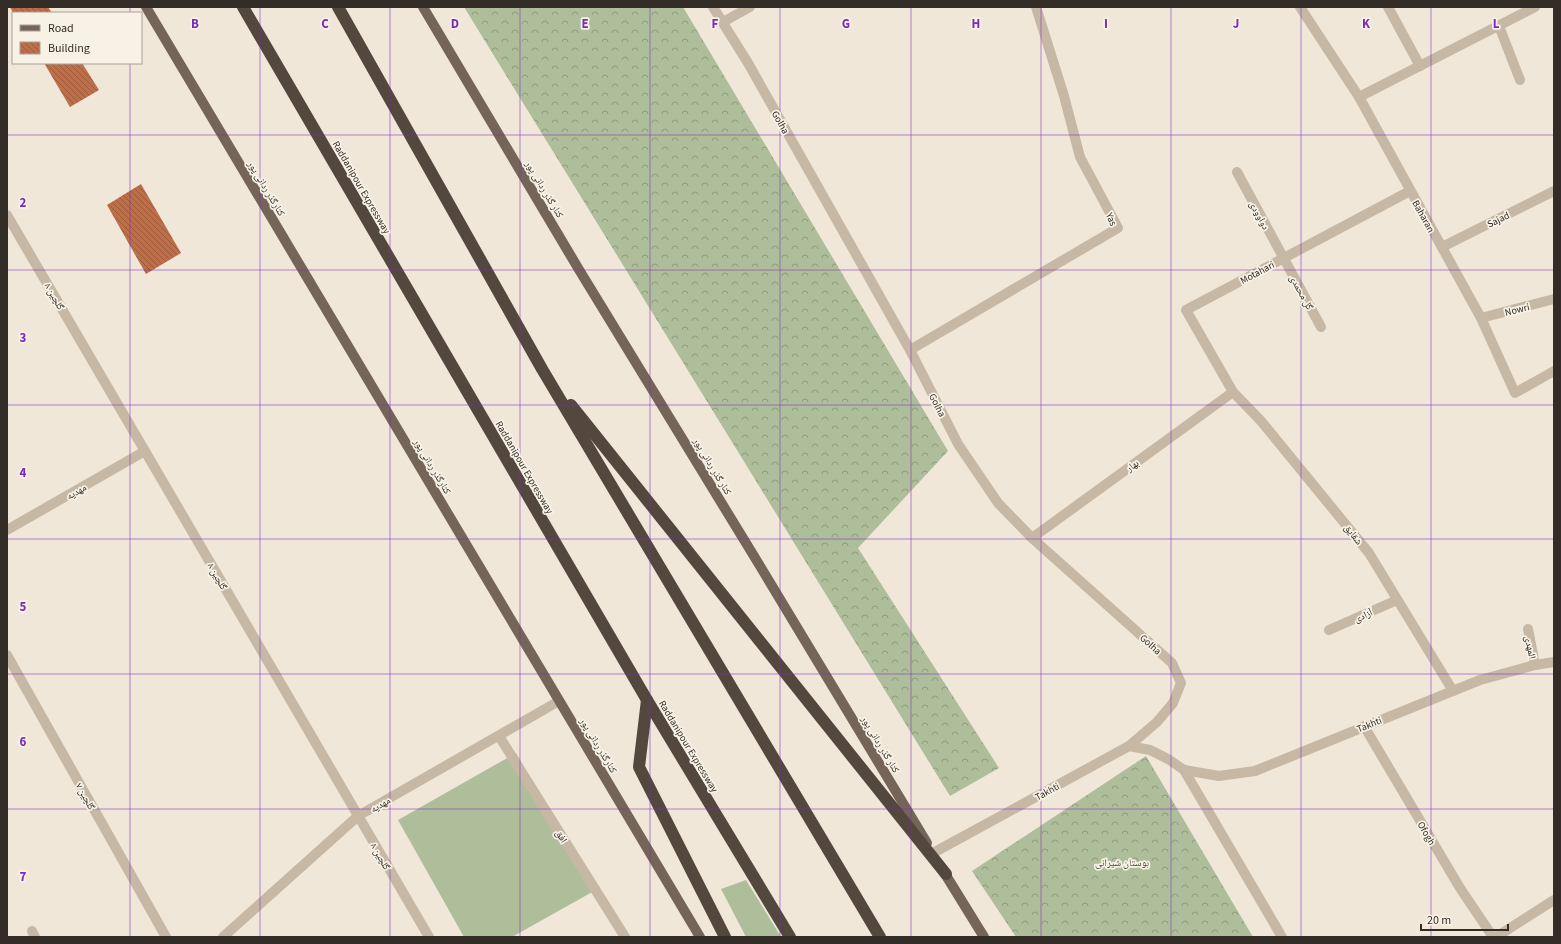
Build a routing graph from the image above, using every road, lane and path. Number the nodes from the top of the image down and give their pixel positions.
1 (146, 7) edge
2 (243, 7) edge
3 (338, 7) edge
4 (423, 7) edge
5 (713, 7) edge
6 (750, 7) edge
7 (1036, 7) edge
8 (1300, 7) edge
9 (1388, 7) edge
10 (1536, 7) edge
11 (722, 22) junction
12 (1499, 26) junction
13 (1420, 66) junction
14 (1520, 80) dead end
15 (1359, 97) junction
16 (1237, 172) dead end
17 (1410, 191) junction
18 (1554, 191) edge
19 (7, 215) edge
20 (1442, 247) junction
21 (1283, 258) junction
22 (1554, 299) edge
23 (1481, 318) junction
24 (1321, 327) dead end
25 (910, 350) junction
26 (542, 369) junction
27 (1554, 371) edge
28 (1233, 392) junction
29 (145, 451) junction
30 (7, 530) edge
31 (1032, 538) junction
32 (1396, 600) junction
33 (1528, 629) dead end
34 (1329, 630) dead end
35 (7, 655) edge
36 (1535, 665) junction
37 (1553, 665) edge
38 (1453, 691) junction
39 (647, 700) junction
40 (559, 701) junction
41 (1364, 726) junction
42 (499, 736) junction
43 (1129, 746) junction
44 (1184, 770) junction
45 (358, 816) junction
46 (933, 853) junction
47 (946, 874) junction
48 (1554, 900) edge
49 (166, 937) edge
50 (223, 937) edge
51 (429, 937) edge
52 (625, 937) edge
53 (700, 937) edge
54 (725, 937) edge
55 (790, 937) edge
56 (880, 937) edge
57 (984, 937) edge
58 (1282, 937) edge
59 (1493, 937) edge
60 (1496, 937) edge

1 - 40 main road, کنارگذر ردانی پور
2 - 39 highway, Raddanipour Expressway
3 - 26 highway
4 - 46 main road, کنار گذر ردانی پور
5 - 11 street, Golha
6 - 11 street
7 - 25 street, Yas
8 - 15 street, Baharan
9 - 13 street
10 - 12 street
11 - 25 street, Golha
12 - 13 street
12 - 14 street
13 - 15 street
15 - 17 street, Baharan
16 - 21 street, دواوودی
17 - 20 street, Baharan
17 - 21 street, Motahari
18 - 20 street, Sajad
19 - 29 street, گلچین ۸
20 - 23 street, Baharan
21 - 24 street, گل محمدی
21 - 28 street, Motahari
22 - 23 street, Nowri
23 - 27 street, Baharan
25 - 31 street, Golha
26 - 47 highway
26 - 56 highway
28 - 31 street, بهار
28 - 32 street, شقایق
29 - 30 street, مهدیه
29 - 45 street, گلچین ۸
31 - 43 street, Golha
32 - 34 street, آزادی
32 - 38 street, شقایق
33 - 36 street, المهدی
35 - 49 street, گلچین ۷
36 - 37 street, Takhti
36 - 38 street, Takhti
38 - 41 street, Takhti
39 - 54 highway
39 - 55 highway, Raddanipour Expressway
40 - 42 street, مهدیه
40 - 53 main road, کنارگذر ردانی پور
41 - 44 street, Takhti
41 - 59 street, Ofogh
42 - 45 street, مهدیه
42 - 52 street, افق
43 - 44 street, Takhti
43 - 46 street, Takhti
44 - 58 street, Takhti
45 - 50 street, مهدیه
45 - 51 street, گلچین ۸
46 - 47 main road, کنار گذر ردانی پور
47 - 57 main road, کنار گذر ردانی پور
48 - 60 street

